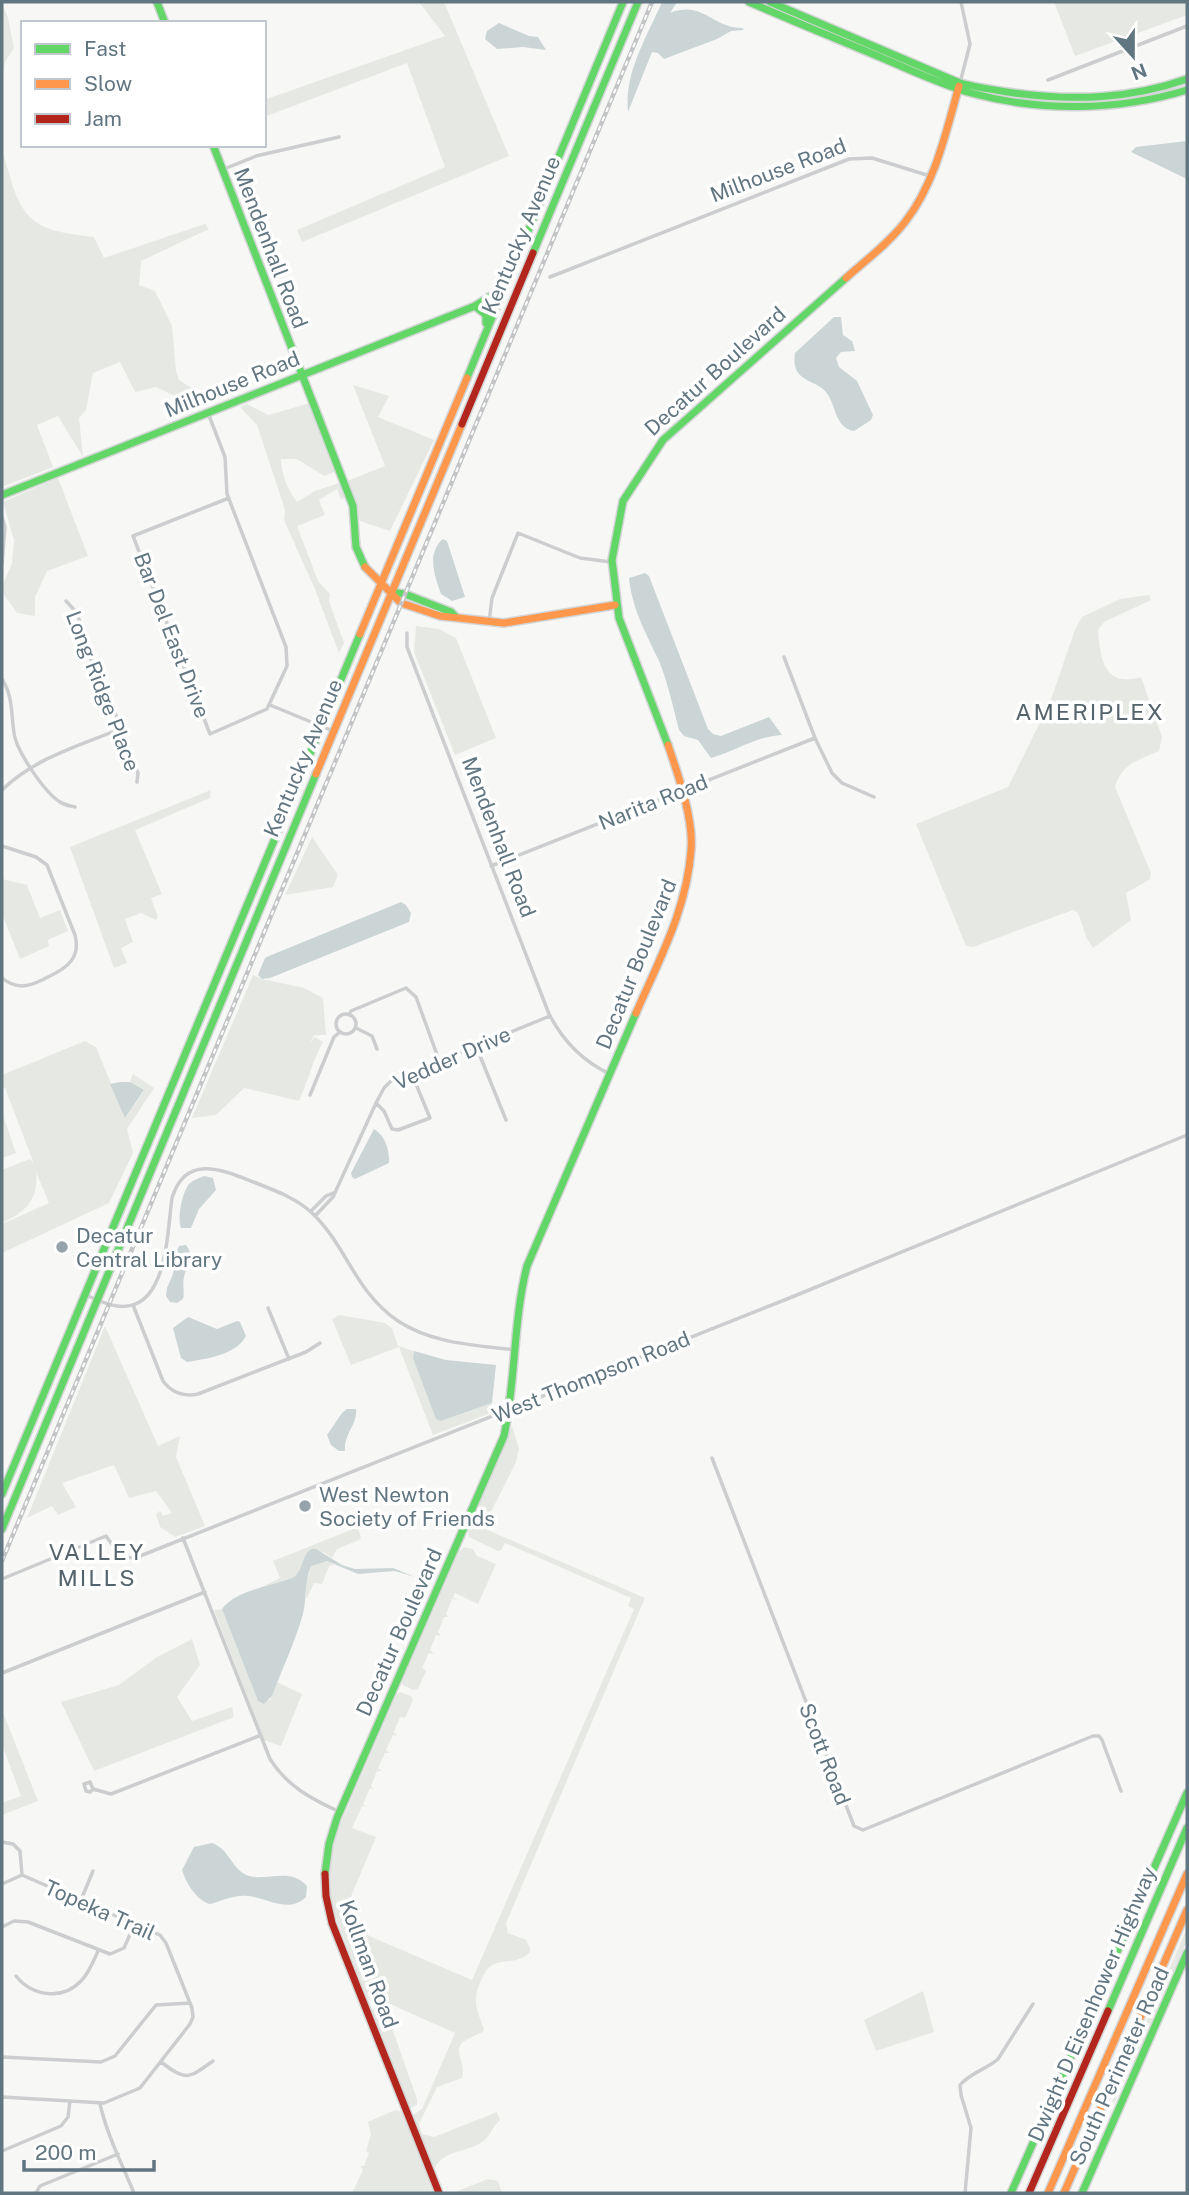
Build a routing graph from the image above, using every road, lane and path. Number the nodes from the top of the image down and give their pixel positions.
1 (157, 2) edge
2 (623, 2) edge
3 (638, 2) edge
4 (749, 2) edge
5 (770, 2) edge
6 (961, 2) edge
7 (164, 21) edge
8 (1187, 26) edge
9 (1187, 79) edge
10 (1048, 80) dead end
11 (959, 86) junction
12 (1187, 90) edge
13 (339, 137) dead end
14 (214, 147) edge
15 (222, 170) junction
16 (930, 176) junction
17 (550, 277) dead end
18 (503, 287) junction
19 (475, 306) junction
20 (486, 328) junction
21 (302, 375) junction
22 (208, 413) junction
23 (2, 495) edge
24 (229, 498) junction
25 (2, 517) edge
26 (3, 533) edge
27 (611, 562) junction
28 (2, 564) edge
29 (380, 583) junction
30 (391, 592) junction
31 (66, 601) dead end
32 (615, 605) junction
33 (489, 622) junction
34 (407, 633) dead end
35 (784, 657) dead end
36 (2, 679) edge
37 (270, 705) junction
38 (320, 726) junction
39 (121, 729) junction
40 (333, 731) junction
41 (815, 738) junction
42 (30, 766) junction
43 (136, 782) dead end
44 (2, 790) edge
45 (684, 790) junction
46 (874, 797) dead end
47 (75, 807) dead end
48 (2, 846) edge
49 (491, 866) junction
50 (2, 978) edge
51 (349, 1015) junction
52 (550, 1016) junction
53 (356, 1028) junction
54 (340, 1032) junction
55 (476, 1046) junction
56 (377, 1049) dead end
57 (439, 1060) junction
58 (411, 1072) junction
59 (610, 1074) junction
60 (310, 1096) dead end
61 (376, 1103) junction
62 (506, 1120) dead end
63 (1187, 1135) edge
64 (333, 1193) junction
65 (311, 1212) junction
66 (315, 1216) junction
67 (84, 1294) junction
68 (97, 1300) junction
69 (133, 1305) junction
70 (268, 1308) dead end
71 (320, 1343) dead end
72 (516, 1350) junction
73 (289, 1359) junction
74 (510, 1409) junction
75 (712, 1458) dead end
76 (2, 1494) edge
77 (2, 1529) edge
78 (183, 1538) junction
79 (2, 1579) edge
80 (205, 1592) junction
81 (2, 1673) edge
82 (259, 1736) junction
83 (93, 1788) dead end
84 (1121, 1791) dead end
85 (1187, 1793) edge
86 (340, 1812) junction
87 (1187, 1828) edge
88 (2, 1842) edge
89 (93, 1871) dead end
90 (1187, 1874) edge
91 (22, 1875) junction
92 (2, 1884) edge
93 (81, 1900) junction
94 (1187, 1910) edge
95 (135, 1923) junction
96 (2, 1927) edge
97 (98, 1951) junction
98 (1187, 1953) edge
99 (16, 1976) dead end
100 (190, 2003) junction
101 (1033, 2004) dead end
102 (2, 2057) edge
103 (160, 2062) junction
104 (213, 2062) dead end
105 (2, 2097) edge
106 (70, 2101) junction
107 (100, 2103) junction
108 (2, 2151) edge
109 (118, 2154) junction
110 (37, 2191) edge
111 (1013, 2191) edge
112 (134, 2193) edge
113 (439, 2193) edge
114 (965, 2193) edge
115 (1029, 2193) edge
116 (1048, 2193) edge
117 (1064, 2193) edge
118 (1082, 2193) edge

1 - 7 main road
2 - 18 main road, Kentucky Avenue
3 - 30 main road, Kentucky Avenue
4 - 11 main road
5 - 11 main road
6 - 11 street
8 - 10 street
9 - 11 main road
11 - 12 main road
11 - 16 main road
13 - 15 street
14 - 15 main road, Mendenhall Road
15 - 21 main road, Mendenhall Road
16 - 17 street, Milhouse Road
16 - 27 main road, Decatur Boulevard
18 - 19 main road, Milhouse Road
18 - 20 main road, Kentucky Avenue
19 - 20 main road
19 - 21 main road, Milhouse Road
20 - 29 main road, Kentucky Avenue
21 - 22 main road, Milhouse Road
21 - 29 main road, Mendenhall Road
22 - 23 main road, Milhouse Road
22 - 24 street
24 - 37 street
24 - 37 street, Bar Del East Drive
25 - 26 street
26 - 28 street
27 - 32 main road, Decatur Boulevard
27 - 33 street
29 - 30 main road, Mendenhall Road
29 - 38 main road, Kentucky Avenue
30 - 33 main road
30 - 40 main road, Kentucky Avenue
31 - 39 street, Long Ridge Place
32 - 33 main road
32 - 45 main road, Decatur Boulevard
34 - 49 street, Mendenhall Road
35 - 41 street
36 - 42 street
37 - 38 street
38 - 40 street
38 - 67 main road, Kentucky Avenue
39 - 42 street
39 - 43 street, Long Ridge Place
40 - 68 main road, Kentucky Avenue
41 - 45 street, Narita Road
41 - 46 street
42 - 44 street
42 - 47 street
45 - 49 street, Narita Road
45 - 59 main road, Decatur Boulevard
48 - 50 street
49 - 52 street, Mendenhall Road
51 - 53 street
51 - 54 street
51 - 57 street
52 - 55 street, Vedder Drive
52 - 59 street, Mendenhall Road
53 - 54 street
53 - 56 street
54 - 60 street
55 - 57 street, Vedder Drive
55 - 62 street
57 - 58 street, Vedder Drive
58 - 61 street, Vedder Drive
58 - 61 street
59 - 72 main road, Decatur Boulevard
61 - 64 street, Vedder Drive
63 - 74 street, West Thompson Road
64 - 65 street, Vedder Drive
64 - 66 street, Vedder Drive
65 - 66 street
65 - 69 street
66 - 72 street
67 - 68 street
67 - 76 main road, Kentucky Avenue
68 - 69 street
68 - 77 main road, Kentucky Avenue
69 - 73 street
70 - 73 street
71 - 73 street
72 - 74 main road, Decatur Boulevard
74 - 78 street, West Thompson Road
74 - 86 main road, Decatur Boulevard
75 - 84 street, Scott Road
78 - 79 street, West Thompson Road
78 - 80 street
80 - 81 street
80 - 82 street
82 - 83 street
82 - 86 street
85 - 111 main road
86 - 113 main road, Kollman Road
87 - 115 main road, Dwight D Eisenhower Highway
88 - 91 street, Topeka Trail
89 - 93 street
90 - 116 main road, Dwight D Eisenhower Highway
91 - 92 street
91 - 93 street, Topeka Trail
93 - 95 street, Topeka Trail
94 - 117 main road
95 - 97 street
95 - 100 street, Topeka Trail
96 - 97 street
97 - 99 street
98 - 118 main road, South Perimeter Road
100 - 102 street
100 - 103 street, Topeka Trail
101 - 114 street
103 - 104 street
103 - 107 street
105 - 106 street
106 - 107 street
106 - 108 street
107 - 109 street
109 - 110 street
109 - 112 street

